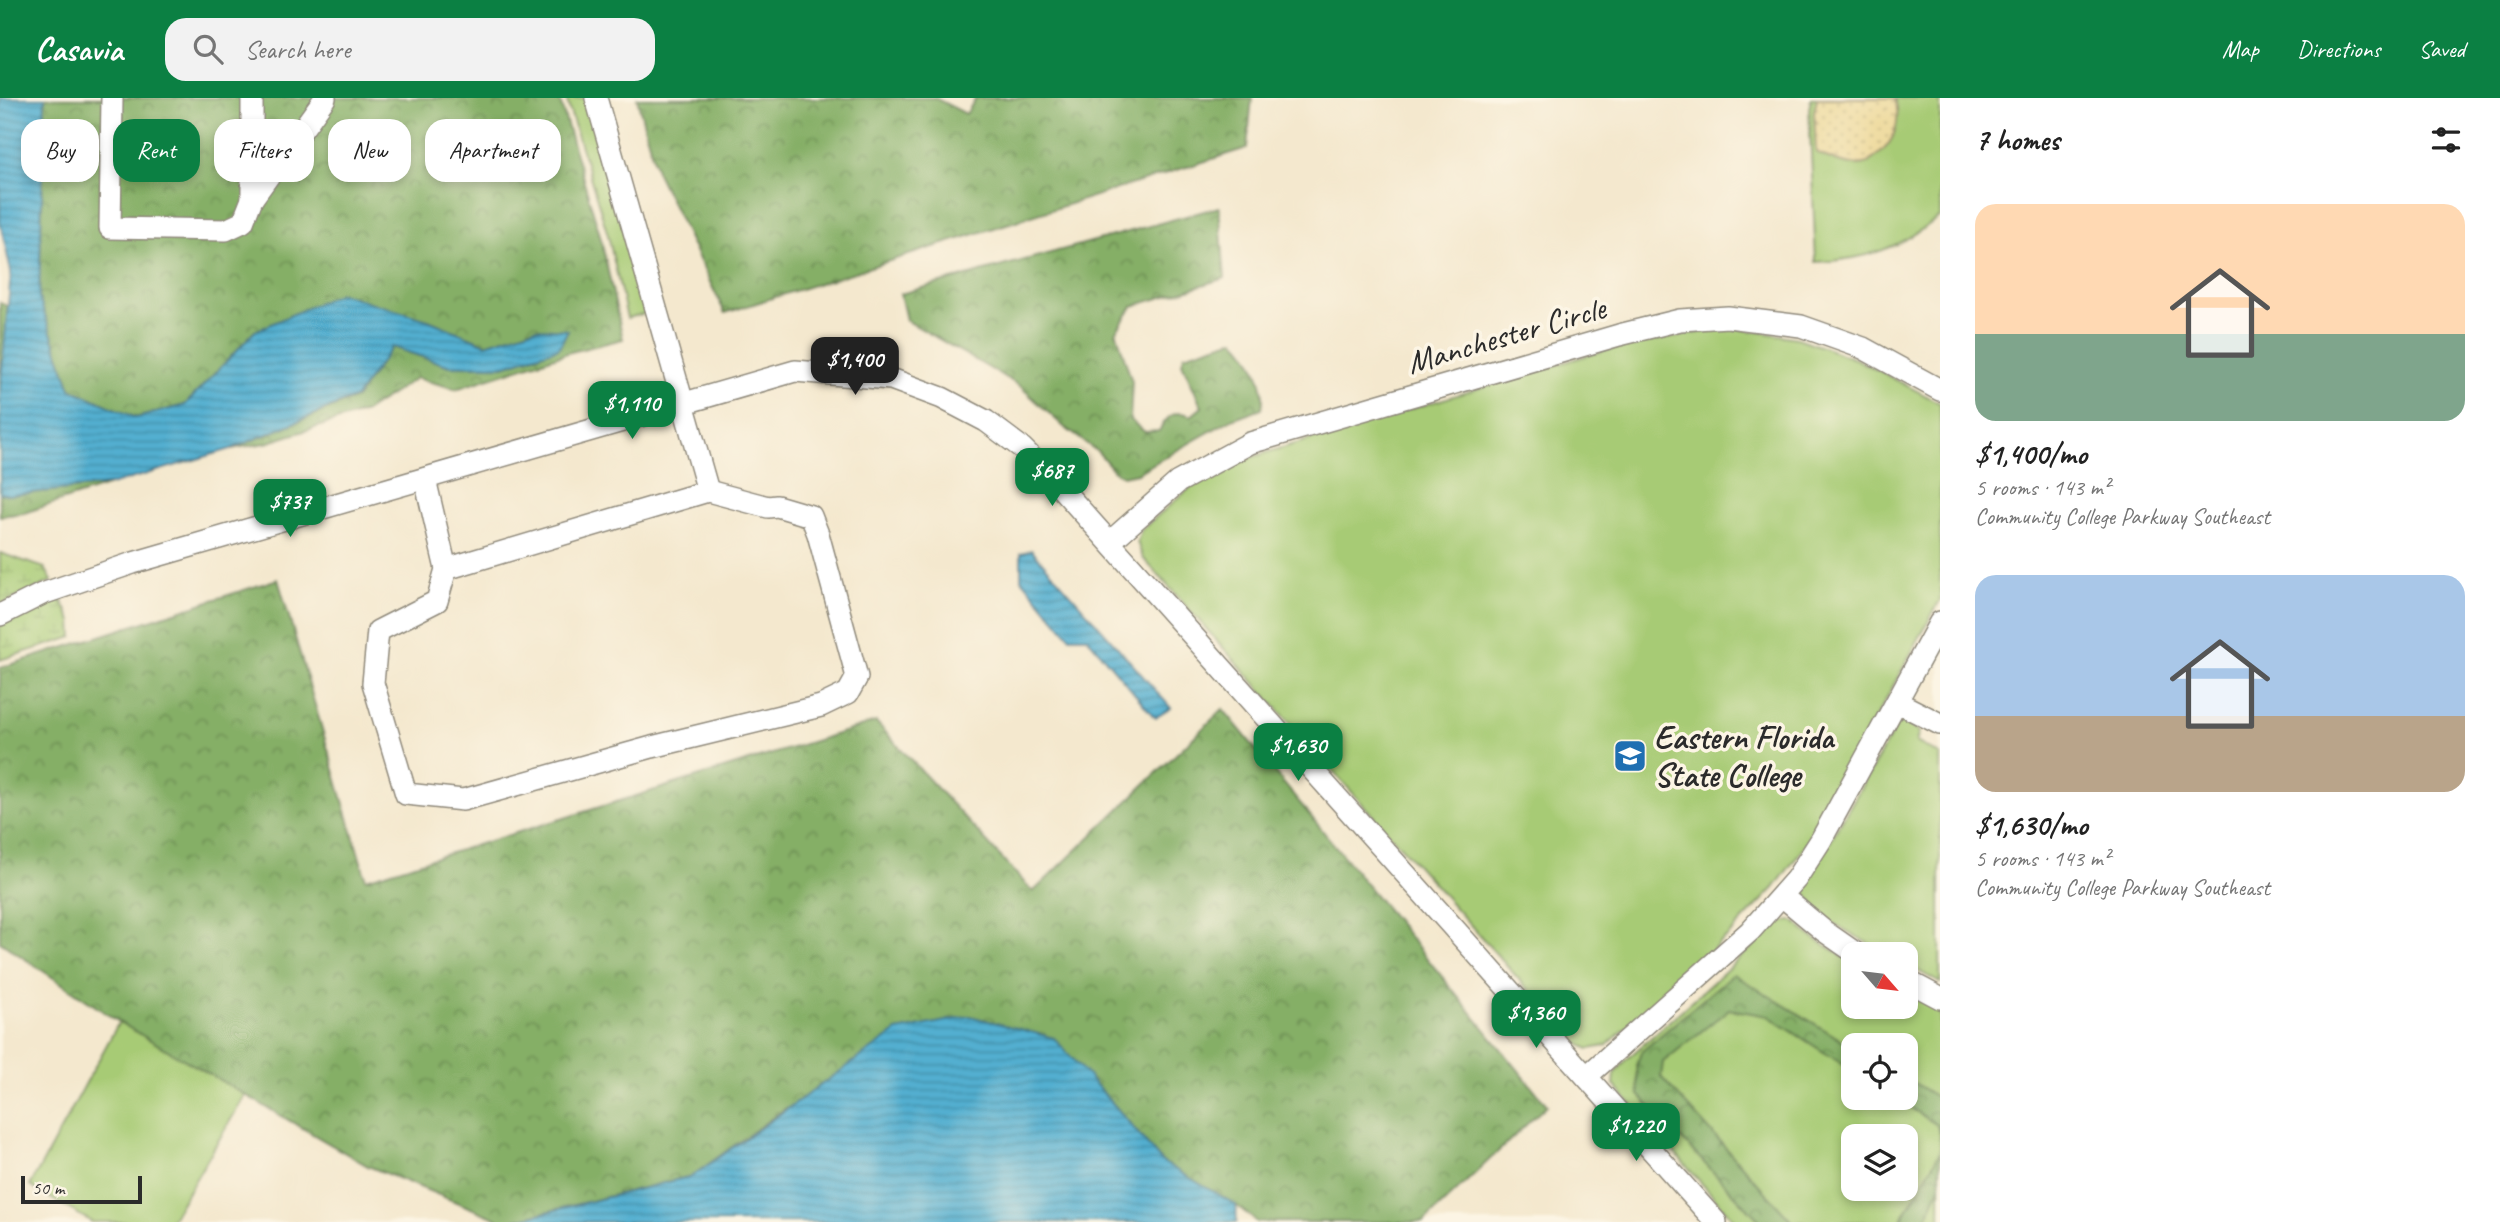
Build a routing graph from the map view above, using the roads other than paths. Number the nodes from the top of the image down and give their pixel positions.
1 (112, 98) edge
2 (252, 98) edge
3 (325, 98) edge
4 (596, 98) edge
5 (252, 199) junction
6 (1940, 390) edge
7 (682, 404) junction
8 (425, 479) junction
9 (708, 491) junction
10 (1111, 541) junction
11 (446, 569) junction
12 (0, 615) edge
13 (1940, 622) edge
14 (1932, 657) edge
15 (1897, 702) junction
16 (1940, 724) edge
17 (1782, 896) junction
18 (1841, 943) edge
19 (1918, 986) edge
20 (1940, 998) edge
21 (1587, 1076) junction
22 (1717, 1222) edge

1 - 5 street
2 - 5 street
3 - 5 street
4 - 7 street
6 - 10 street, Manchester Circle
7 - 8 street
7 - 9 street
7 - 10 street
8 - 11 street
8 - 12 street
9 - 11 street
9 - 11 street
10 - 21 street
13 - 14 street
14 - 15 street
15 - 16 street
15 - 17 street
17 - 18 street
17 - 21 street
19 - 20 street
21 - 22 street

